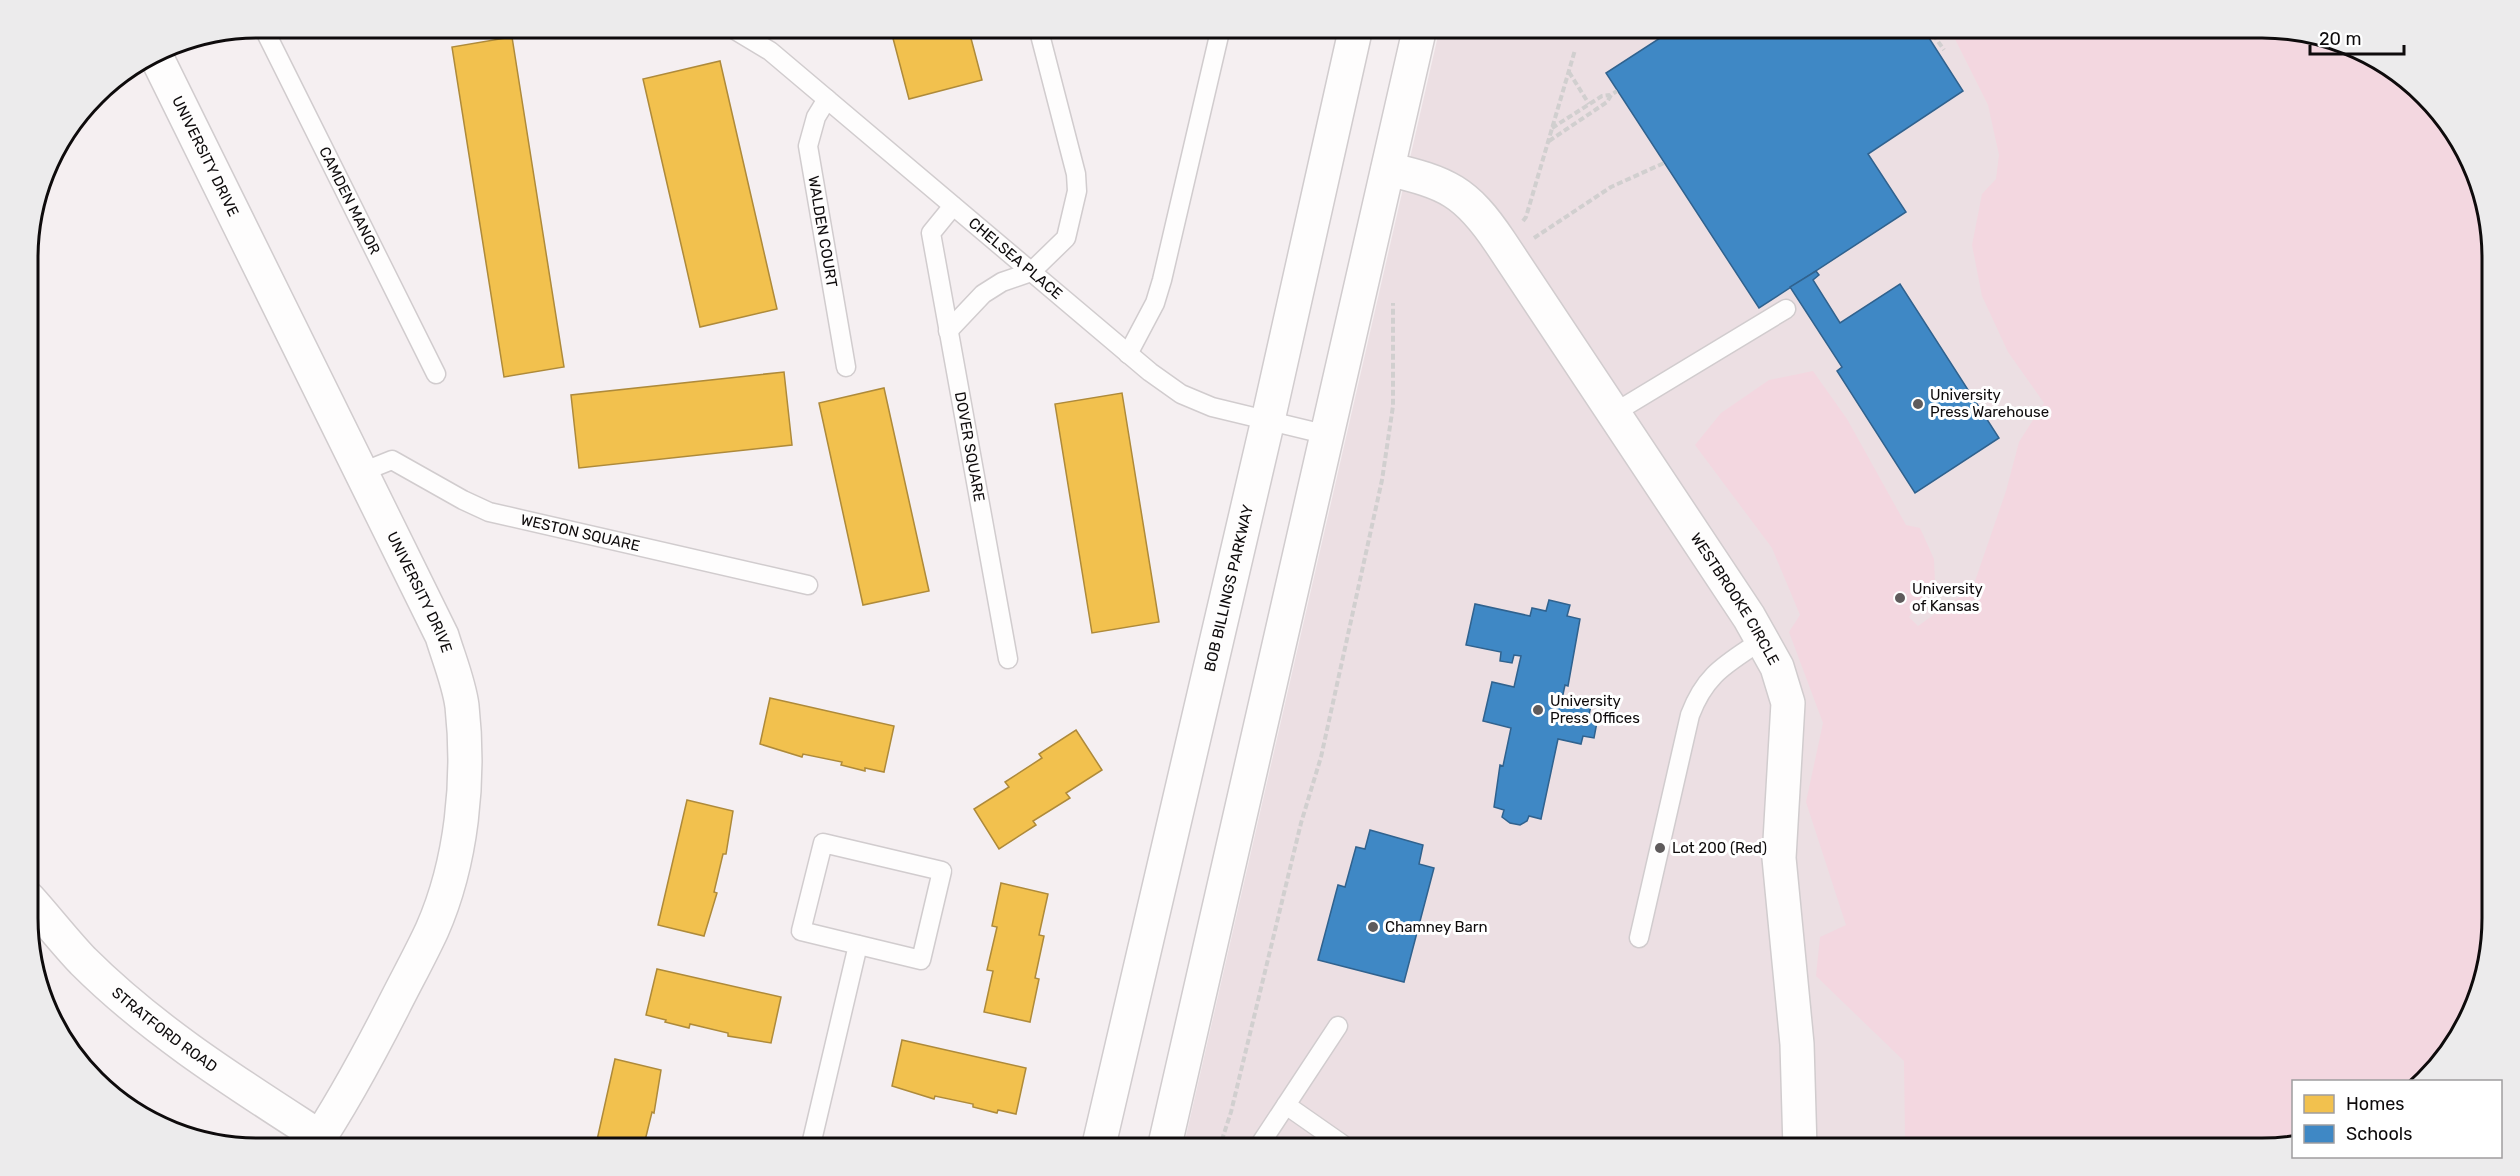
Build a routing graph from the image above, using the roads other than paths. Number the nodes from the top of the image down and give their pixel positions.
1 (268, 38) edge
2 (753, 38) edge
3 (1041, 38) edge
4 (1218, 38) edge
5 (1354, 38) edge
6 (1418, 38) edge
7 (158, 61) edge
8 (827, 99) junction
9 (1388, 169) junction
10 (953, 206) junction
11 (1031, 272) junction
12 (1786, 309) dead end
13 (948, 331) junction
14 (1128, 354) junction
15 (846, 367) dead end
16 (436, 374) dead end
17 (1614, 413) junction
18 (1268, 420) junction
19 (1328, 435) junction
20 (362, 472) junction
21 (808, 585) dead end
22 (1762, 640) junction
23 (1008, 659) dead end
24 (38, 909) edge
25 (1639, 938) dead end
26 (858, 945) junction
27 (1338, 1026) dead end
28 (1286, 1105) junction
29 (309, 1138) edge
30 (319, 1138) edge
31 (813, 1138) edge
32 (1101, 1138) edge
33 (1167, 1138) edge
34 (1264, 1138) edge
35 (1333, 1138) edge
36 (1800, 1138) edge

1 - 16 lane, CAMDEN MANOR
2 - 8 lane, CHELSEA PLACE
3 - 11 lane
4 - 14 lane
5 - 18 street, BOB BILLINGS PARKWAY
6 - 9 street
7 - 20 street, UNIVERSITY DRIVE
8 - 10 lane, CHELSEA PLACE
8 - 15 lane, WALDEN COURT
9 - 17 street, WESTBROOKE CIRCLE
9 - 19 street
10 - 11 lane, CHELSEA PLACE
10 - 13 lane, DOVER SQUARE
11 - 13 lane
11 - 14 lane, CHELSEA PLACE
12 - 17 lane
13 - 23 lane, DOVER SQUARE
14 - 18 lane, CHELSEA PLACE
17 - 22 street, WESTBROOKE CIRCLE
18 - 19 lane, CHELSEA PLACE
18 - 32 street, BOB BILLINGS PARKWAY
19 - 33 street
20 - 21 lane, WESTON SQUARE
20 - 30 street, UNIVERSITY DRIVE
22 - 25 lane
22 - 36 street, WESTBROOKE CIRCLE
24 - 29 street, STRATFORD ROAD
26 - 26 lane
26 - 31 lane
27 - 28 lane
28 - 34 lane
28 - 35 lane

